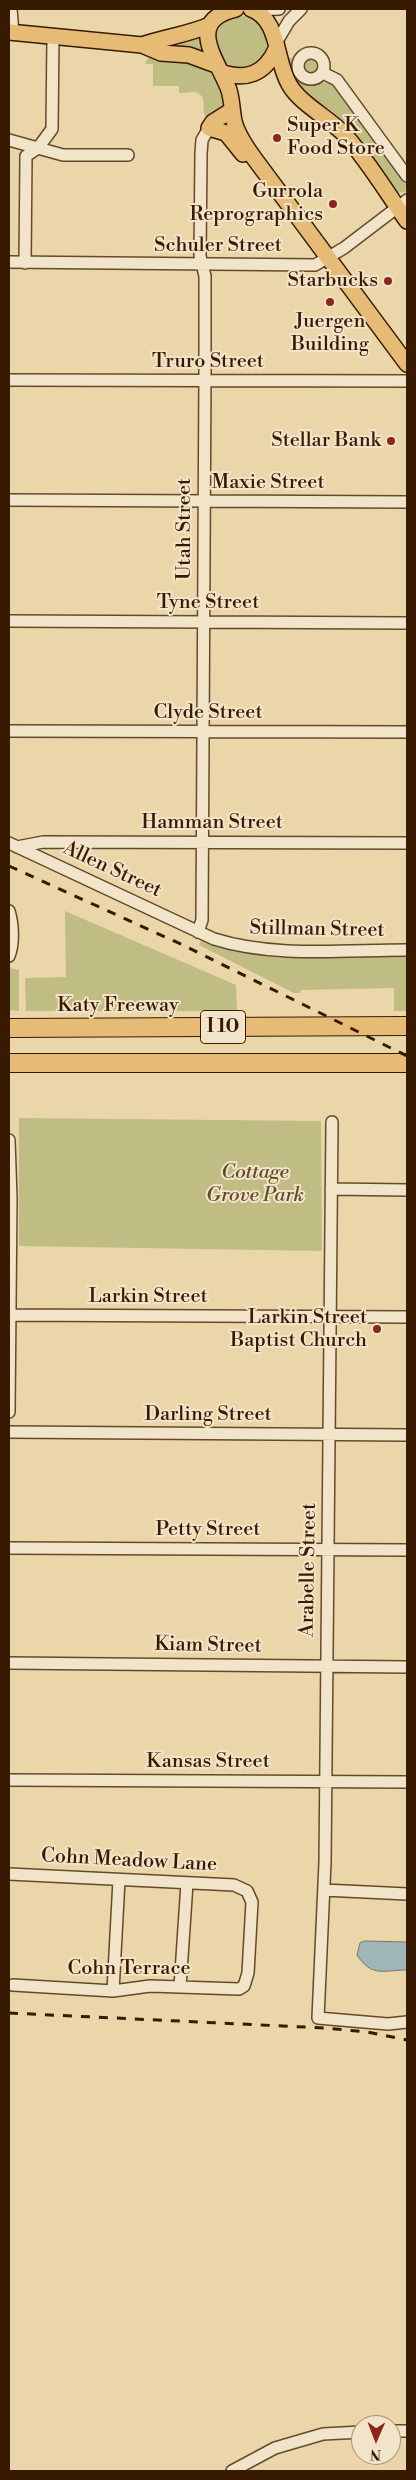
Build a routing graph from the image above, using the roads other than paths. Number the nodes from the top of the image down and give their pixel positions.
1 (11, 9) edge
2 (236, 9) edge
3 (253, 9) edge
4 (279, 9) edge
5 (301, 9) edge
6 (212, 19) edge
7 (11, 32) edge
8 (53, 37) junction
9 (142, 45) junction
10 (276, 46) junction
11 (219, 69) junction
12 (323, 73) dead end
13 (232, 110) junction
14 (209, 128) junction
15 (9, 140) edge
16 (38, 148) junction
17 (128, 155) dead end
18 (254, 158) junction
19 (407, 176) edge
20 (402, 204) edge
21 (407, 221) edge
22 (329, 257) junction
23 (9, 262) edge
24 (25, 264) junction
25 (202, 266) junction
26 (407, 364) edge
27 (9, 380) edge
28 (205, 380) junction
29 (407, 381) edge
30 (9, 500) edge
31 (203, 502) junction
32 (407, 502) edge
33 (9, 621) edge
34 (203, 622) junction
35 (407, 624) edge
36 (9, 731) edge
37 (203, 732) junction
38 (407, 732) edge
39 (203, 842) junction
40 (407, 843) edge
41 (13, 845) edge
42 (9, 911) edge
43 (198, 932) junction
44 (407, 950) edge
45 (9, 956) edge
46 (9, 1023) edge
47 (407, 1026) edge
48 (9, 1028) edge
49 (39, 1028) junction
50 (9, 1063) edge
51 (86, 1063) junction
52 (407, 1063) edge
53 (9, 1073) edge
54 (332, 1122) dead end
55 (9, 1143) edge
56 (331, 1189) junction
57 (407, 1190) edge
58 (10, 1198) edge
59 (9, 1315) edge
60 (330, 1317) junction
61 (407, 1317) edge
62 (9, 1412) edge
63 (9, 1432) edge
64 (329, 1434) junction
65 (407, 1435) edge
66 (9, 1548) edge
67 (328, 1550) junction
68 (407, 1550) edge
69 (9, 1663) edge
70 (327, 1666) junction
71 (407, 1666) edge
72 (9, 1780) edge
73 (326, 1782) junction
74 (407, 1782) edge
75 (9, 1874) edge
76 (119, 1880) junction
77 (187, 1882) junction
78 (324, 1890) junction
79 (407, 1894) edge
80 (14, 1985) dead end
81 (244, 1986) joint
82 (180, 1987) junction
83 (113, 1991) junction
84 (407, 2022) edge
85 (351, 2433) edge
86 (232, 2471) edge

1 - 7 street
2 - 6 main road
3 - 4 street
3 - 10 main road
5 - 10 street
6 - 9 main road
6 - 11 main road
7 - 8 main road
8 - 9 main road
8 - 16 street
9 - 11 main road
10 - 11 main road
10 - 20 main road
11 - 13 main road
12 - 19 street
13 - 14 main road
13 - 18 main road
14 - 18 main road
14 - 25 street, Utah Street
15 - 16 street
16 - 17 street
16 - 24 street
18 - 22 main road
20 - 21 main road
20 - 22 street, Schuler Street
22 - 25 street, Schuler Street
22 - 26 main road
23 - 24 street, Schuler Street
24 - 25 street, Schuler Street
25 - 28 street, Utah Street
27 - 28 street, Truro Street
28 - 29 street, Truro Street
28 - 31 street, Utah Street
30 - 31 street, Maxie Street
31 - 32 street, Maxie Street
31 - 34 street, Utah Street
33 - 34 street, Tyne Street
34 - 35 street, Tyne Street
34 - 37 street, Utah Street
36 - 37 street, Clyde Street
37 - 38 street, Clyde Street
37 - 39 street, Utah Street
39 - 40 street, Hamman Street
39 - 41 street, Hamman Street
39 - 43 street, Utah Street
41 - 43 street, Allen Street
42 - 45 street
43 - 44 street, Stillman Street
46 - 49 highway
47 - 49 highway, Katy Freeway / I 10
48 - 49 highway, Katy Freeway / I 10
50 - 51 highway, I 10
51 - 52 highway, I 10
51 - 53 highway
54 - 56 street, Arabelle Street
55 - 58 street
56 - 57 street
56 - 60 street, Arabelle Street
58 - 59 street
59 - 60 street, Larkin Street
59 - 62 street
60 - 61 street, Larkin Street
60 - 64 street, Arabelle Street
63 - 64 street, Darling Street
64 - 65 street, Darling Street
64 - 67 street, Arabelle Street
66 - 67 street, Petty Street
67 - 68 street, Petty Street
67 - 70 street, Arabelle Street
69 - 70 street, Kiam Street
70 - 71 street, Kiam Street
70 - 73 street, Arabelle Street
72 - 73 street, Kansas Street
73 - 74 street, Kansas Street
73 - 78 street, Arabelle Street
75 - 76 street, Cohn Meadow Lane
76 - 77 street, Cohn Meadow Lane
76 - 83 street
77 - 81 street, Cohn Meadow Lane
77 - 82 street
78 - 79 street
78 - 84 street, Arabelle Street
80 - 83 street, Cohn Terrace
81 - 82 street, Cohn Terrace
82 - 83 street, Cohn Terrace
85 - 86 street

